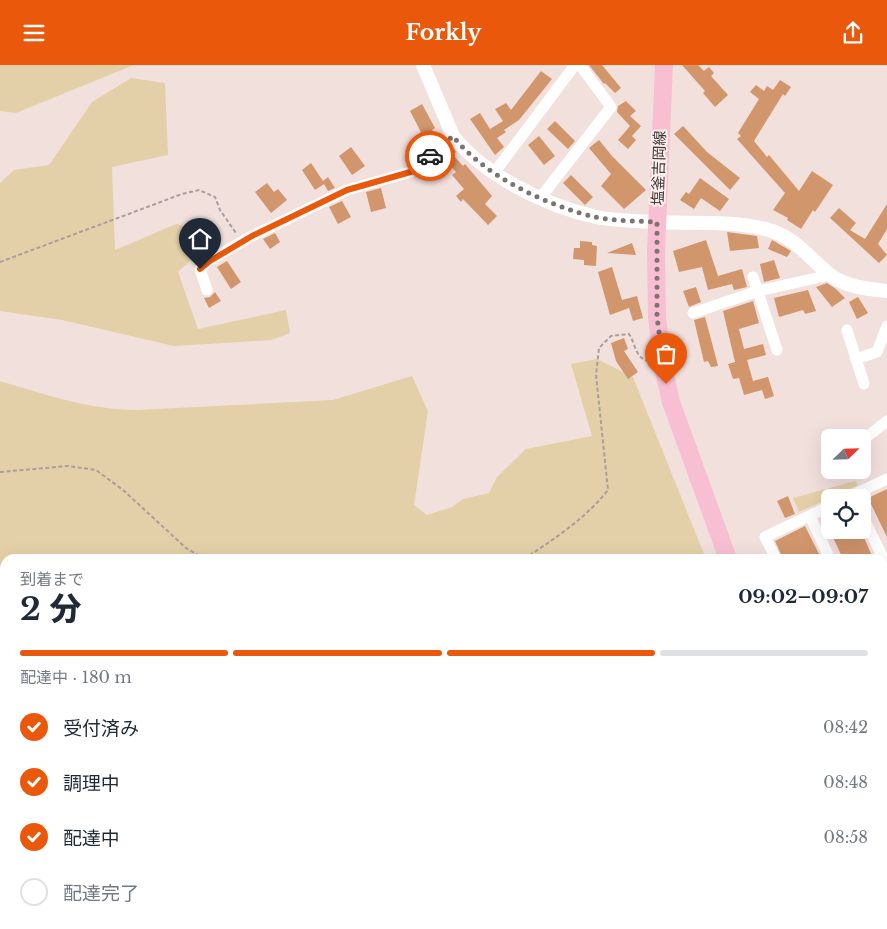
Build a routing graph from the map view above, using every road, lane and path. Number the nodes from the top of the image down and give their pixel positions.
1 (424, 65) edge
2 (575, 65) edge
3 (580, 65) edge
4 (664, 65) edge
5 (453, 136) junction
6 (494, 173) junction
7 (541, 197) junction
8 (657, 222) junction
9 (252, 236) junction
10 (0, 262) edge
11 (830, 275) junction
12 (754, 277) dead end
13 (208, 290) dead end
14 (758, 291) junction
15 (887, 291) edge
16 (693, 313) dead end
17 (887, 326) edge
18 (847, 330) dead end
19 (777, 351) dead end
20 (856, 359) junction
21 (662, 361) junction
22 (864, 383) dead end
23 (881, 421) edge
24 (871, 433) edge
25 (0, 472) edge
26 (887, 479) edge
27 (868, 489) edge
28 (821, 510) edge
29 (810, 516) junction
30 (871, 533) edge
31 (196, 554) edge
32 (531, 554) edge
33 (726, 554) edge
34 (774, 554) edge
35 (828, 554) edge
36 (881, 554) edge

1 - 5 street
2 - 6 street
3 - 7 street
4 - 8 main road, 塩釜吉岡線
5 - 6 street
5 - 9 street
6 - 7 street
7 - 8 street
8 - 11 street
8 - 21 main road, 塩釜吉岡線
9 - 10 path
9 - 13 street
11 - 14 street
11 - 15 street
12 - 14 street
14 - 16 street
14 - 19 street
17 - 20 street
18 - 20 street
20 - 22 street
21 - 32 path
21 - 33 main road, 塩釜吉岡線
23 - 24 street
25 - 31 path
26 - 27 street
28 - 29 street
29 - 34 street
29 - 35 street
30 - 36 street

